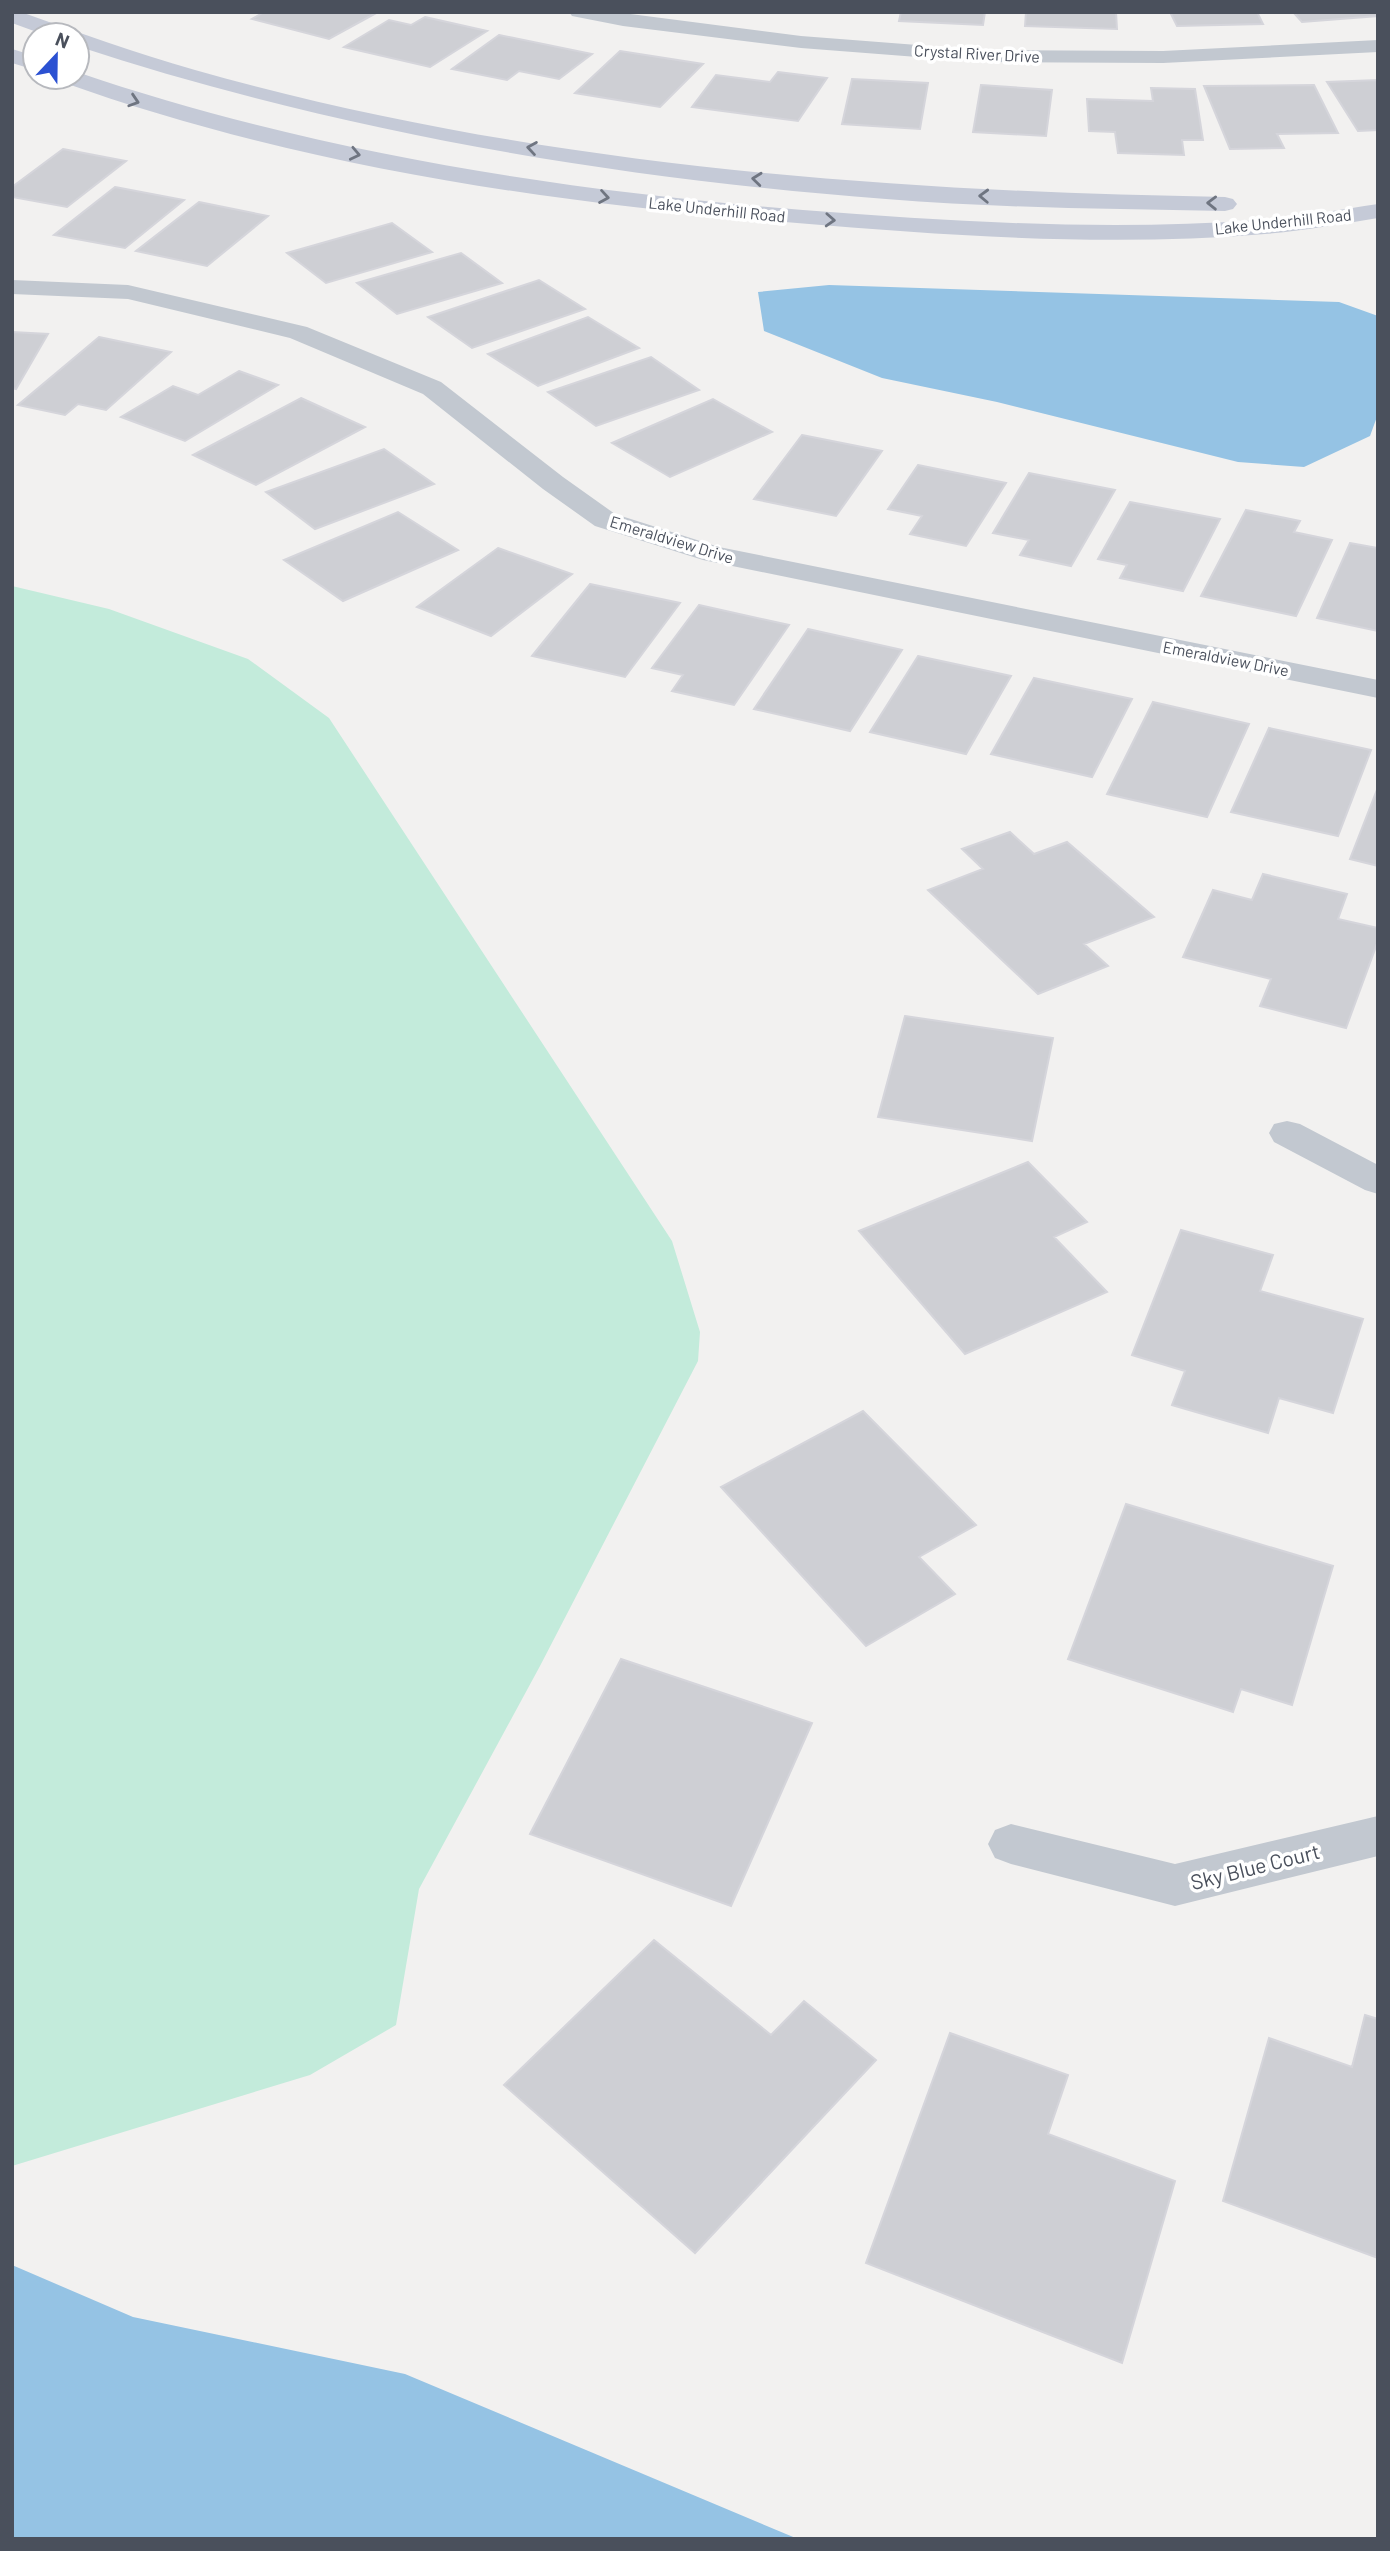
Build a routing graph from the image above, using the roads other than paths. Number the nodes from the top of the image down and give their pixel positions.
1 (579, 12) edge
2 (627, 16) edge
3 (91, 43) edge
4 (1378, 46) edge
5 (91, 85) edge
6 (1245, 204) dead end
7 (1271, 204) dead end
8 (1378, 209) edge
9 (12, 287) edge
10 (1378, 689) edge
11 (1287, 1133) dead end
12 (1378, 1181) edge
13 (1378, 1836) edge
14 (1011, 1844) dead end

1 - 2 street, Crystal River Drive
2 - 4 street, Crystal River Drive
6 -> 3 street, Lake Underhill Road
5 -> 8 street, Lake Underhill Road
7 - 8 street, Lake Underhill Road
9 - 10 street, Emeraldview Drive
11 - 12 street
13 - 14 street, Sky Blue Court

